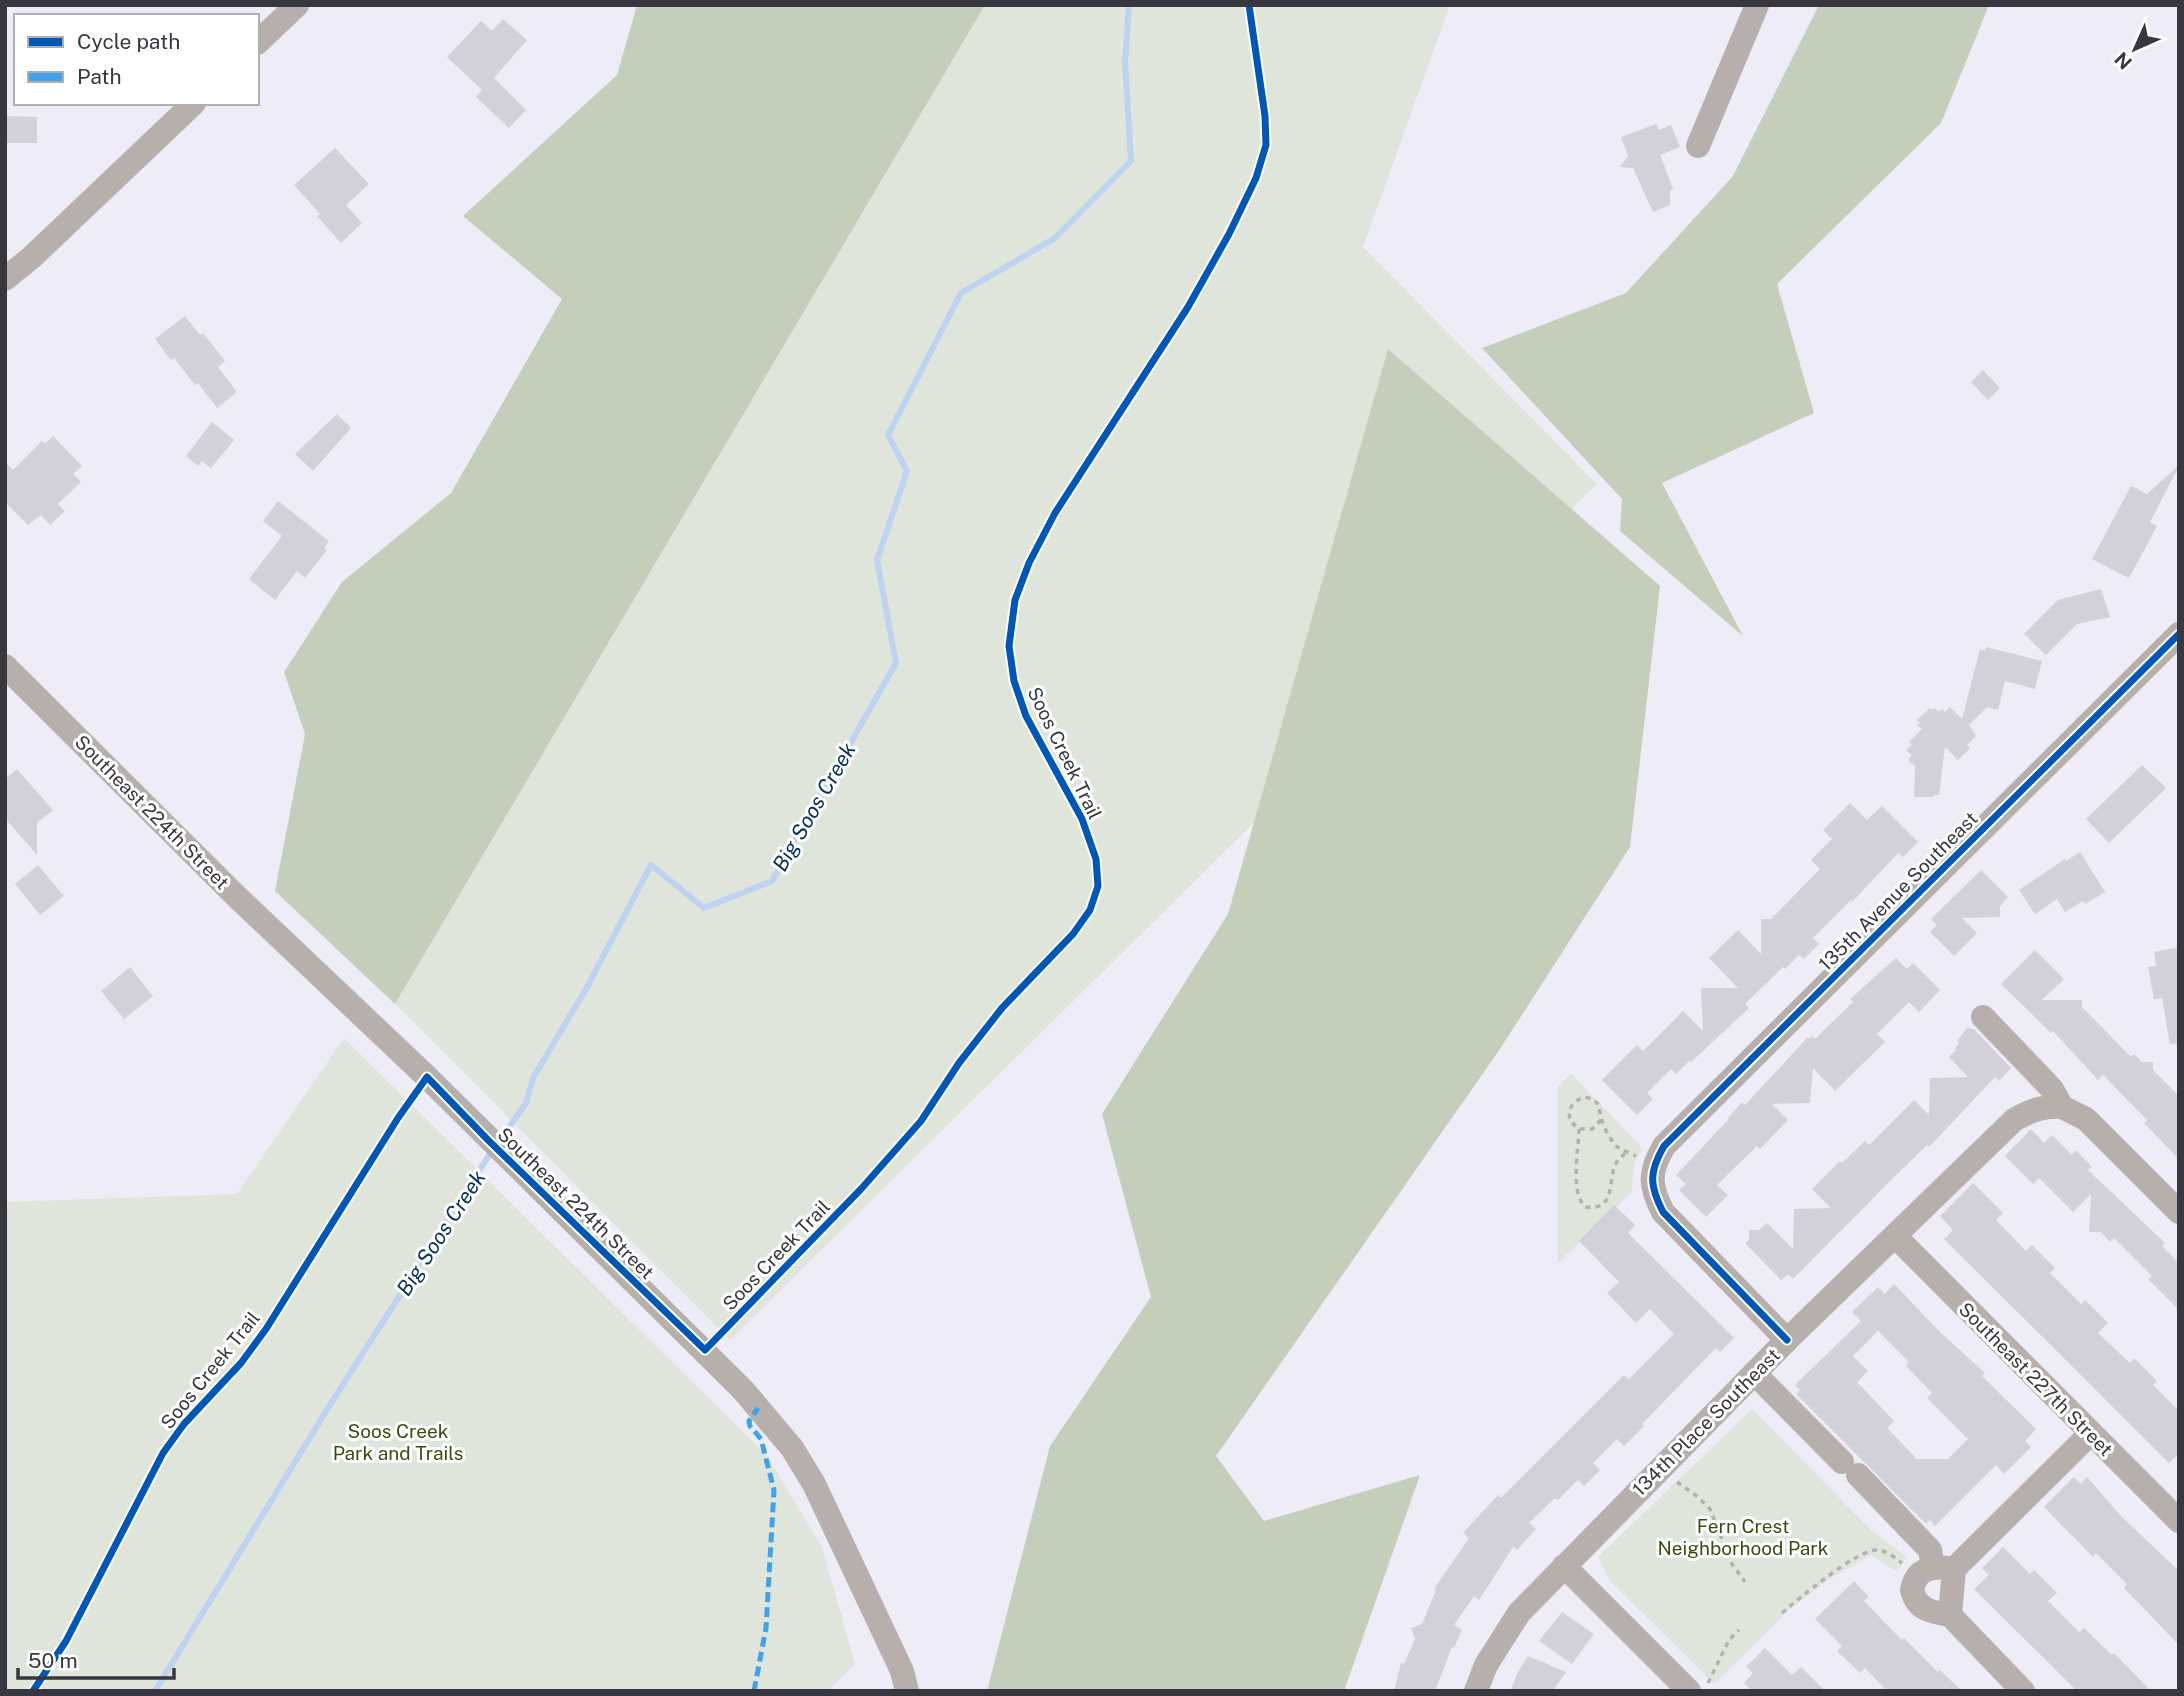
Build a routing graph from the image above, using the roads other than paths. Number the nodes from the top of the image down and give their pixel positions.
1 (296, 5) edge
2 (1757, 5) edge
3 (259, 41) edge
4 (192, 105) edge
5 (1698, 146) dead end
6 (5, 279) edge
7 (2179, 634) edge
8 (5, 666) edge
9 (1983, 1017) dead end
10 (2062, 1107) junction
11 (2179, 1212) edge
12 (1895, 1236) junction
13 (1787, 1340) junction
14 (1754, 1373) junction
15 (2090, 1434) junction
16 (2179, 1521) edge
17 (1564, 1566) junction
18 (1935, 1570) junction
19 (1950, 1615) junction
20 (906, 1691) edge
21 (1476, 1691) edge
22 (1689, 1691) edge
23 (2023, 1691) edge

1 - 3 street
2 - 5 street
4 - 6 street
7 - 13 street, 135th Avenue Southeast
8 - 20 street, Southeast 224th Street
9 - 10 street
10 - 11 street
10 - 12 street, 134th Place Southeast
12 - 13 street, 134th Place Southeast
12 - 15 street, Southeast 227th Street
13 - 14 street, 134th Place Southeast
14 - 17 street, 134th Place Southeast
14 - 18 street
15 - 16 street, Southeast 227th Street
15 - 18 street
17 - 21 street, 134th Place Southeast
17 - 22 street
18 - 19 street
18 - 19 street
19 - 23 street

